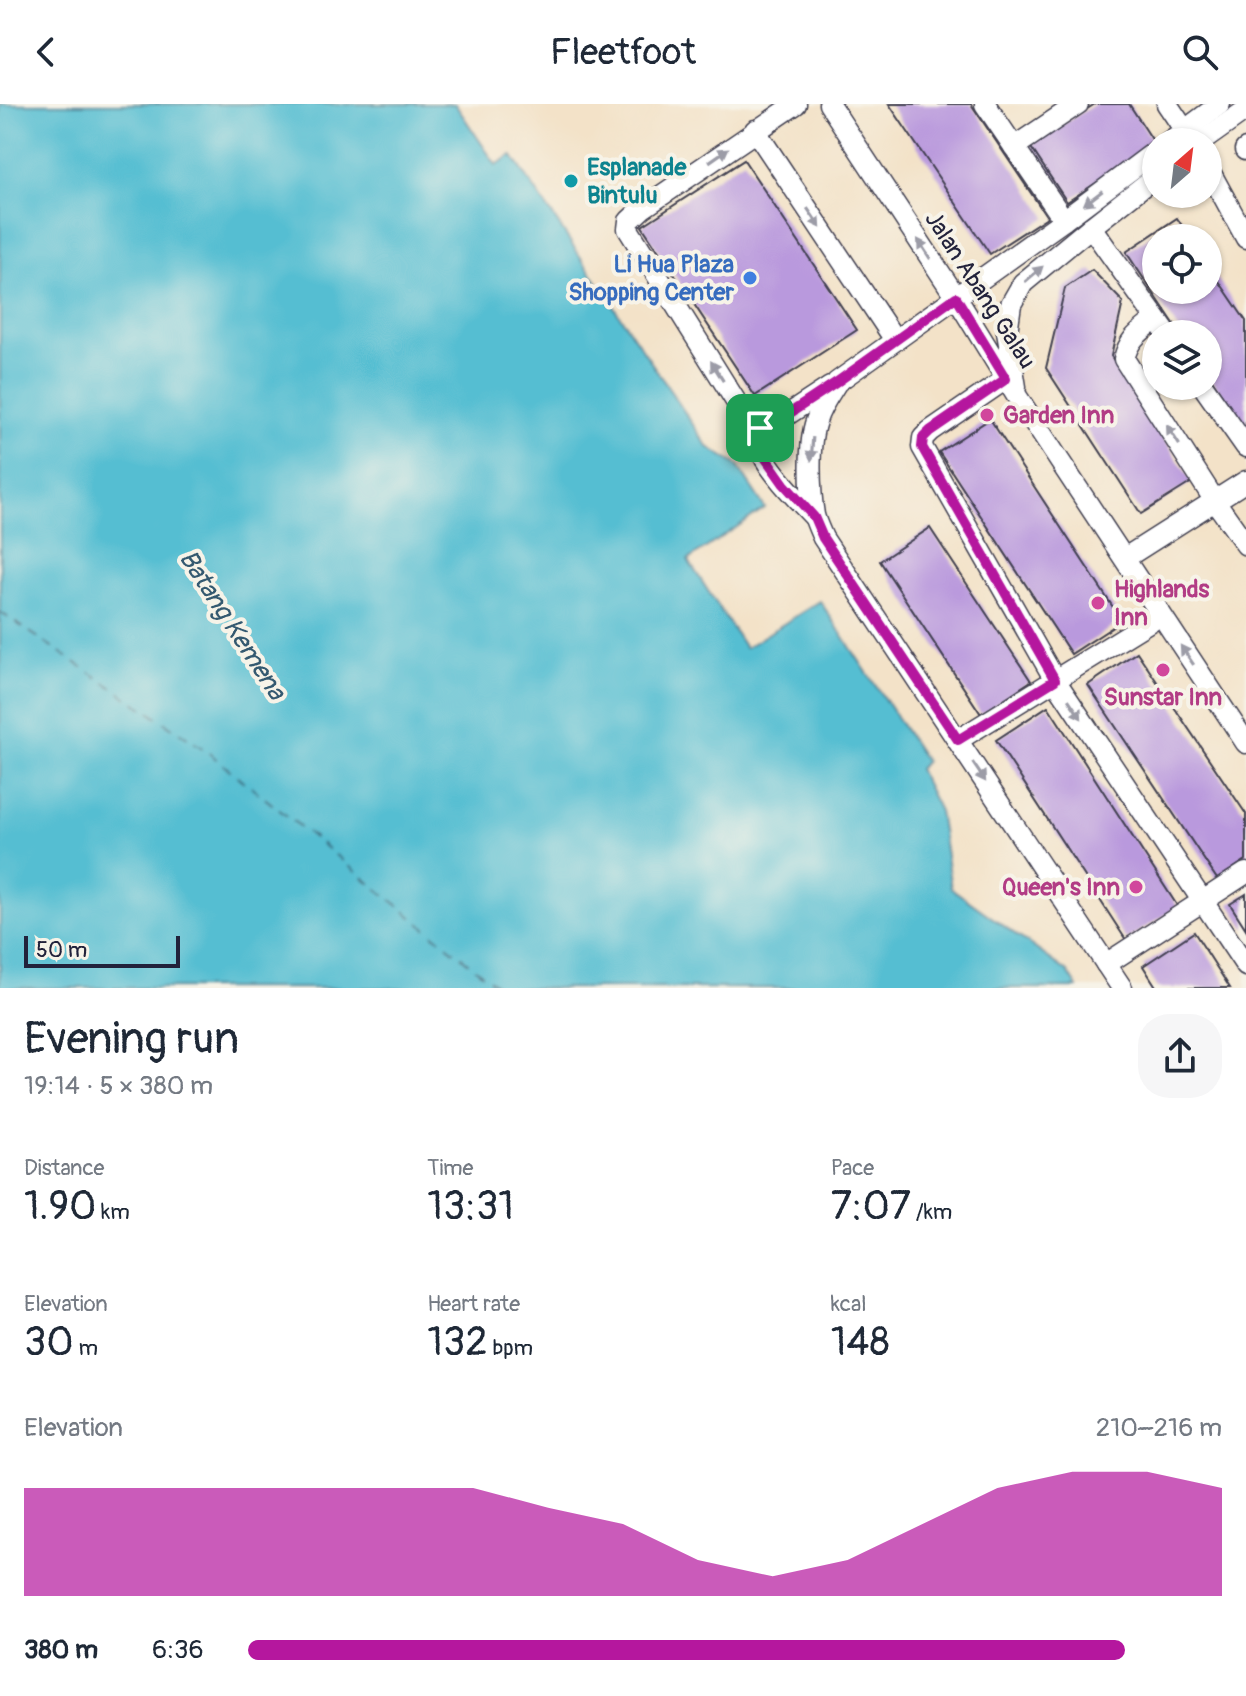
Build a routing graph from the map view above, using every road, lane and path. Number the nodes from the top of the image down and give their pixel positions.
1 (796, 104) edge
2 (829, 104) edge
3 (1078, 104) edge
4 (1167, 104) edge
5 (1220, 104) edge
6 (988, 105) edge
7 (1244, 116) edge
8 (1181, 128) edge
9 (1197, 128) edge
10 (1214, 128) edge
11 (755, 130) junction
12 (1014, 147) junction
13 (1142, 162) edge
14 (1142, 187) edge
15 (1222, 194) edge
16 (1064, 220) junction
17 (1091, 227) junction
18 (1246, 238) edge
19 (956, 297) junction
20 (1157, 320) edge
21 (1142, 334) edge
22 (895, 340) junction
23 (1006, 379) junction
24 (837, 382) junction
25 (1142, 387) edge
26 (1018, 398) junction
27 (1150, 400) edge
28 (1213, 400) edge
29 (760, 428) junction
30 (1246, 447) edge
31 (1246, 481) edge
32 (1215, 501) junction
33 (814, 517) junction
34 (1246, 545) edge
35 (1125, 558) junction
36 (1160, 615) junction
37 (1055, 680) junction
38 (958, 740) junction
39 (1246, 743) edge
40 (1246, 873) edge
41 (1204, 900) junction
42 (1106, 964) junction
43 (1246, 966) edge
44 (1122, 988) edge

1 - 11 street
19 -> 2 street, Jalan Abang Galau
3 - 12 street
4 - 8 street
5 - 9 street
6 - 12 street
7 - 10 street
11 -> 22 street
29 -> 11 street
12 - 16 street
13 -> 16 street
14 - 17 street
15 - 18 street
16 - 19 street
17 - 20 street
26 -> 17 street
19 - 22 street
19 - 23 street, Jalan Abang Galau
25 -> 21 street
22 - 24 street
23 - 26 street, Jalan Abang Galau
23 - 37 street
24 - 29 street
24 -> 33 street
26 - 35 street, Jalan Abang Galau
32 -> 27 street
28 - 30 street
29 - 33 street
31 - 32 street
32 - 34 street
32 - 35 street
33 - 38 street
35 - 36 street, Jalan Abang Galau
36 - 37 street
39 -> 36 street, Jalan Abang Galau
37 - 38 street
37 -> 41 street
38 -> 42 street
40 - 41 street
41 - 42 street
41 - 43 street
42 - 44 street

